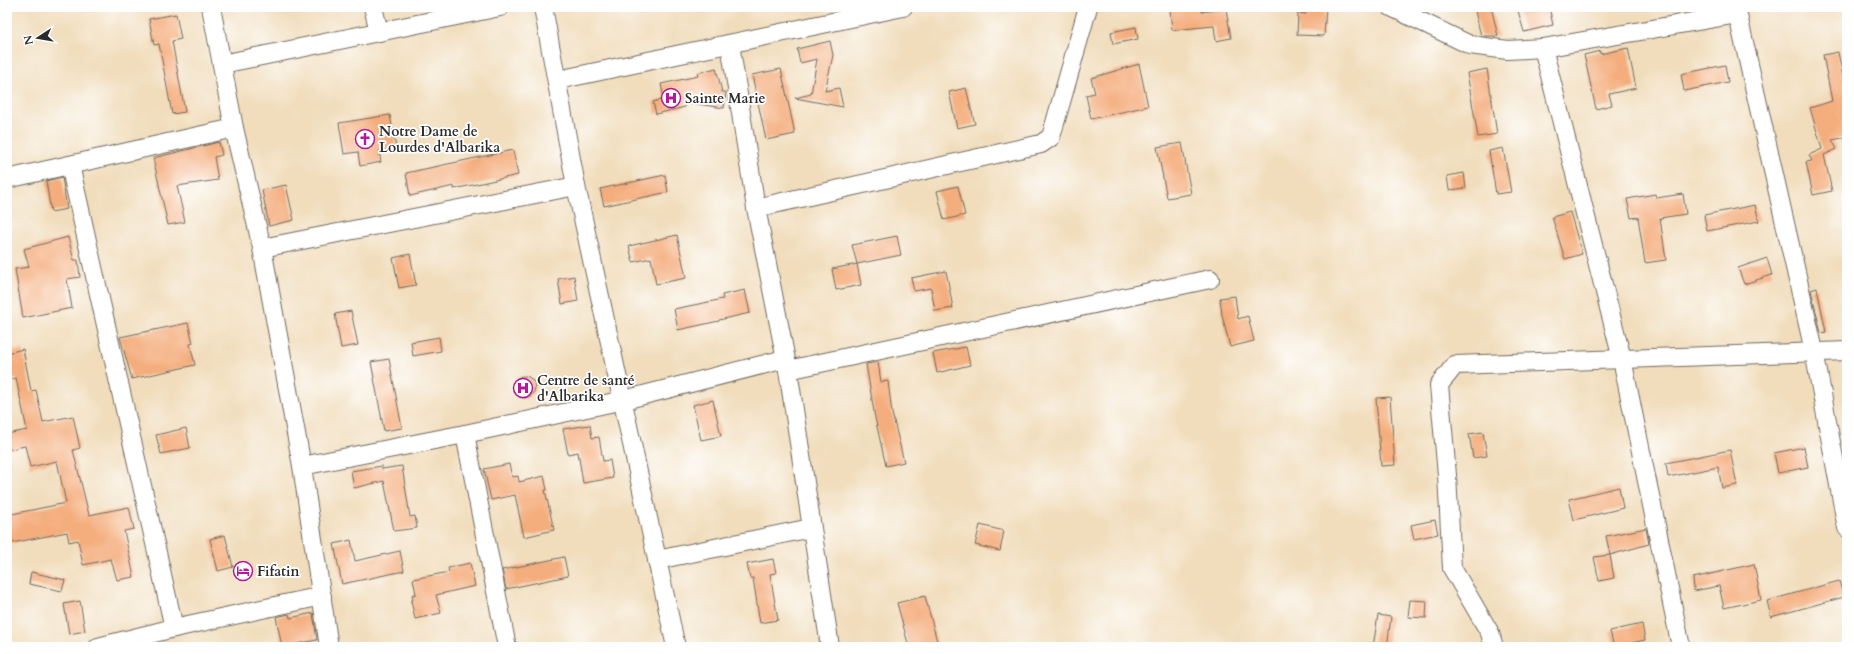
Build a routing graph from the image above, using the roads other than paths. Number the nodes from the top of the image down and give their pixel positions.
1 (211, 7) edge
2 (373, 7) edge
3 (500, 7) edge
4 (543, 7) edge
5 (903, 7) edge
6 (1088, 7) edge
7 (1391, 7) edge
8 (1737, 11) edge
9 (378, 32) junction
10 (730, 44) junction
11 (1543, 48) junction
12 (222, 64) junction
13 (558, 80) junction
14 (234, 128) junction
15 (70, 165) junction
16 (7, 179) edge
17 (576, 186) junction
18 (756, 208) junction
19 (262, 248) junction
20 (1210, 279) dead end
21 (1814, 351) junction
22 (1847, 351) edge
23 (1622, 359) junction
24 (786, 364) junction
25 (624, 400) junction
26 (464, 434) junction
27 (302, 466) junction
28 (811, 528) junction
29 (1847, 528) edge
30 (657, 560) junction
31 (322, 596) junction
32 (174, 628) junction
33 (98, 647) edge
34 (329, 647) edge
35 (507, 647) edge
36 (676, 647) edge
37 (830, 647) edge
38 (1494, 647) edge
39 (1681, 647) edge

1 - 12 street
2 - 9 street
3 - 9 street
4 - 13 street
5 - 10 street
6 - 18 street
7 - 11 street
8 - 11 street
8 - 21 street
9 - 12 street
10 - 13 street
10 - 18 street
11 - 23 street
12 - 14 street
13 - 17 street
14 - 15 street
14 - 19 street
15 - 16 street
15 - 32 street
17 - 19 street
17 - 25 street
18 - 24 street
19 - 27 street
20 - 24 street
21 - 22 street
21 - 23 street
21 - 29 street
23 - 38 street
23 - 39 street
24 - 25 street
24 - 28 street
25 - 26 street
25 - 30 street
26 - 27 street
26 - 35 street
27 - 31 street
28 - 30 street
28 - 37 street
30 - 36 street
31 - 32 street
31 - 34 street
32 - 33 street

